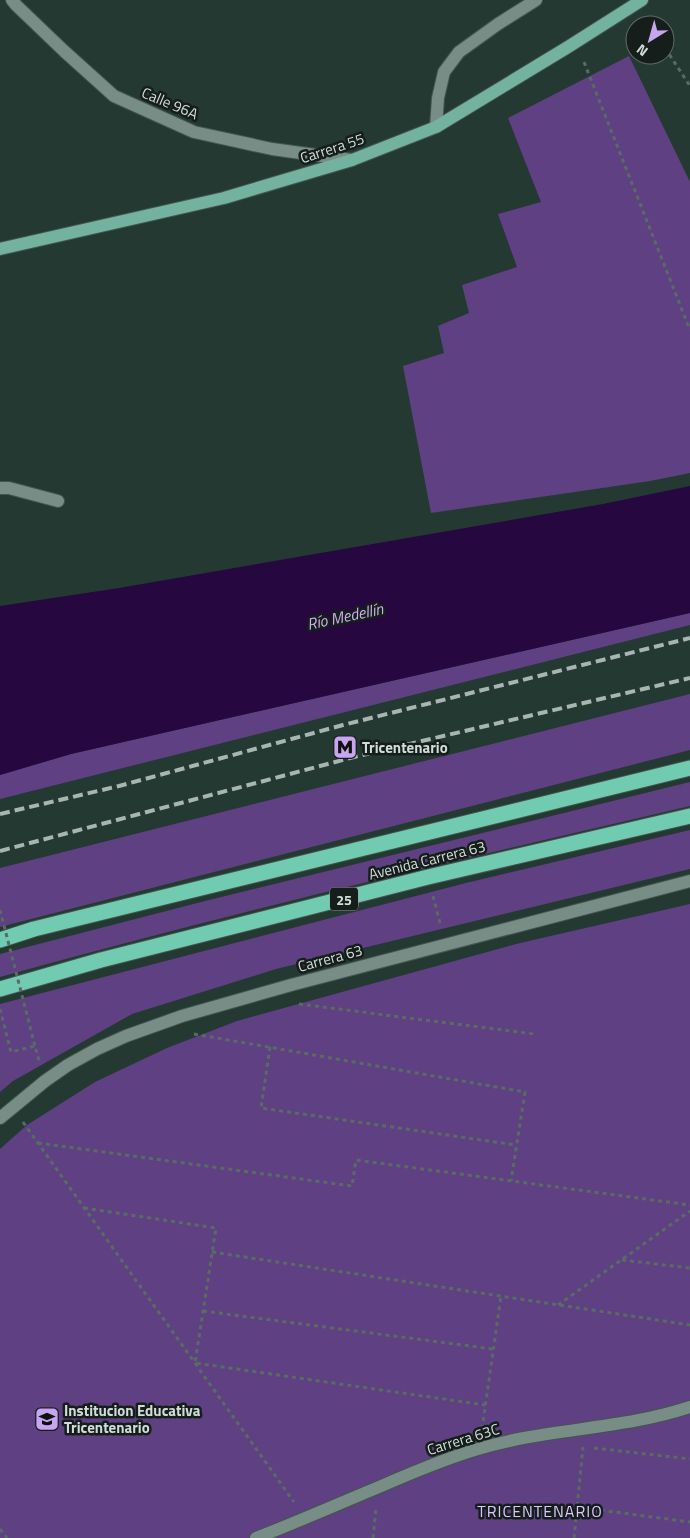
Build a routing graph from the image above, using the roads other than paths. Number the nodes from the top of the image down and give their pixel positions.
1 (12, 0) edge
2 (536, 0) edge
3 (642, 0) edge
4 (436, 127) junction
5 (352, 160) junction
6 (0, 249) edge
7 (0, 488) edge
8 (58, 501) dead end
9 (690, 768) edge
10 (690, 816) edge
11 (690, 881) edge
12 (0, 940) edge
13 (0, 989) edge
14 (0, 1118) edge
15 (690, 1408) edge
16 (256, 1538) edge

1 - 5 street, Calle 96A
2 - 4 street
3 - 4 main road, Carrera 55
4 - 5 main road, Carrera 55
5 - 6 main road, Carrera 55
7 - 8 street
9 - 12 highway, Avenida Carrera 63
10 - 13 highway, Avenida Carrera 63 / 25
11 - 14 street, Carrera 63
15 - 16 street, Carrera 63C

